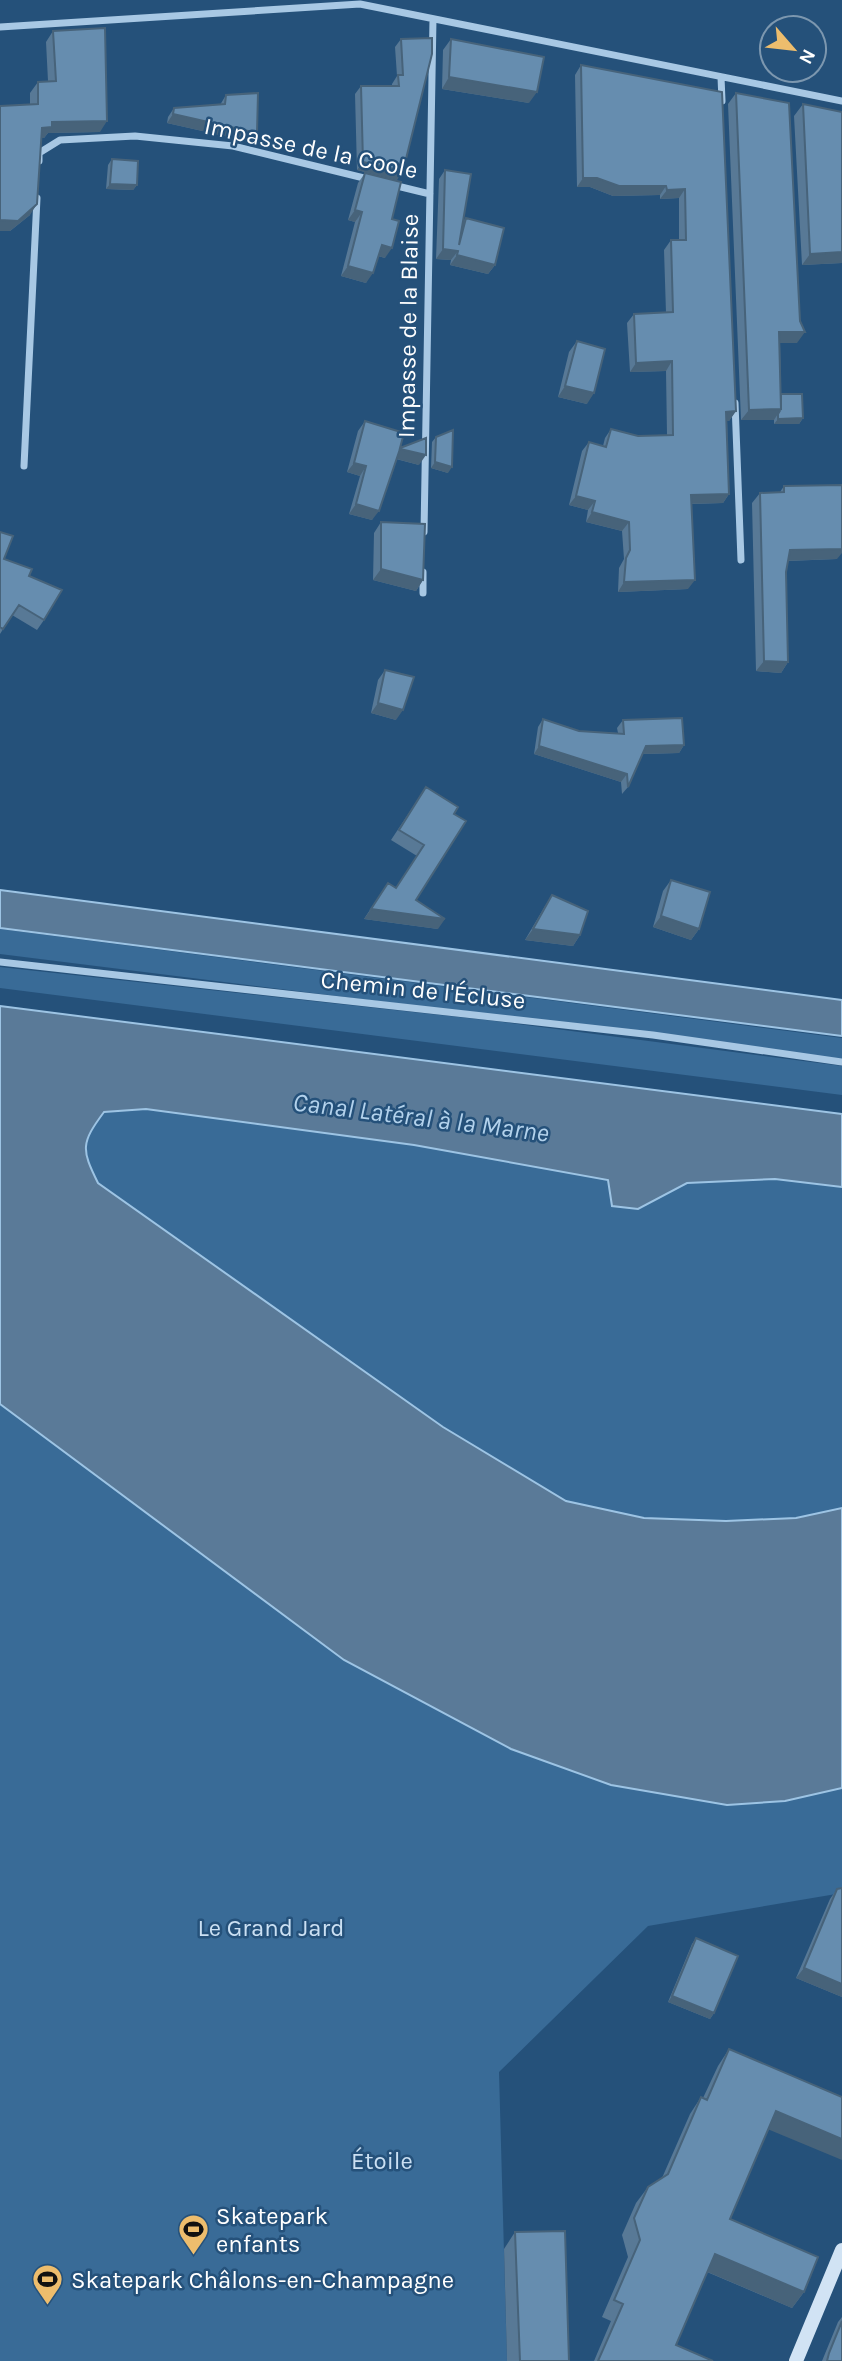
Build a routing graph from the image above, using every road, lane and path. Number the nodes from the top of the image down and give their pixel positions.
1 (433, 19) junction
2 (0, 27) edge
3 (721, 77) junction
4 (787, 90) junction
5 (788, 100) edge
6 (842, 101) edge
7 (722, 105) edge
8 (39, 167) edge
9 (37, 194) edge
10 (430, 194) junction
11 (734, 394) edge
12 (24, 466) dead end
13 (424, 538) edge
14 (741, 560) dead end
15 (423, 565) edge
16 (423, 593) edge
17 (0, 962) edge
18 (842, 1062) edge
19 (842, 2250) edge
20 (796, 2361) edge

1 - 2 street
1 - 3 street
1 - 10 street, Impasse de la Blaise
3 - 4 street
3 - 7 street
4 - 5 street
4 - 6 street
8 - 10 street, Impasse de la Coole
9 - 12 street
10 - 13 street, Impasse de la Blaise
11 - 14 street
15 - 16 street
17 - 18 street, Chemin de l'Écluse
19 - 20 main road

